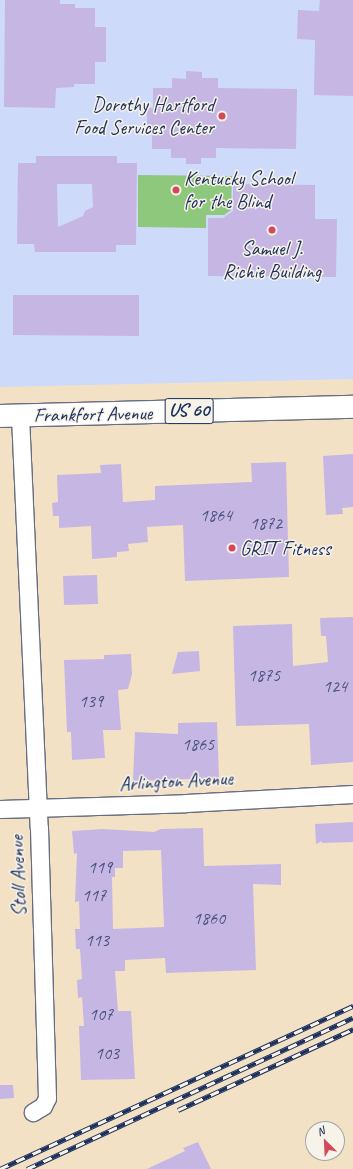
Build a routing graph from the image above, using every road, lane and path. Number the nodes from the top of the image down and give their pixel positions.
1 (353, 407) edge
2 (10, 416) edge
3 (353, 794) edge
4 (37, 807) junction
5 (0, 809) edge
6 (33, 1112) dead end

1 - 2 main road, Frankfort Avenue / US 60
2 - 4 street, Stoll Avenue
3 - 4 street, Arlington Avenue
4 - 5 street, Arlington Avenue
4 - 6 street, Stoll Avenue

